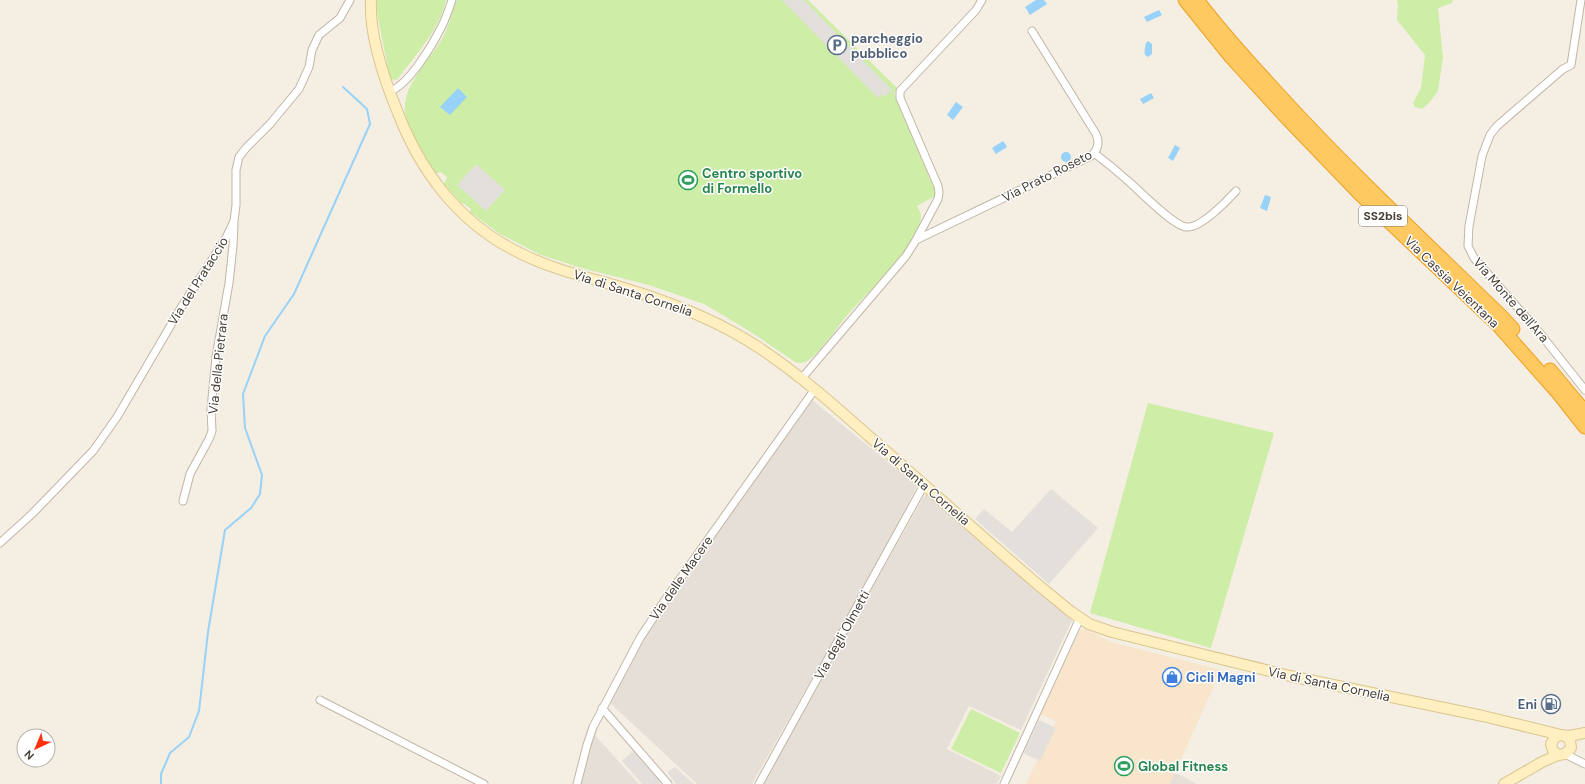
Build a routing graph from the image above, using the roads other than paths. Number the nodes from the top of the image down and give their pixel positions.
1 (350, 0) edge
2 (371, 0) edge
3 (452, 0) edge
4 (982, 0) edge
5 (1185, 0) edge
6 (1197, 0) edge
7 (1581, 0) edge
8 (1032, 31) dead end
9 (390, 91) junction
10 (1094, 153) junction
11 (1236, 192) dead end
12 (234, 221) junction
13 (916, 240) junction
14 (802, 378) junction
15 (815, 389) junction
16 (1585, 390) edge
17 (1585, 412) edge
18 (1585, 427) edge
19 (924, 484) junction
20 (183, 501) dead end
21 (0, 543) edge
22 (1080, 618) junction
23 (320, 700) dead end
24 (602, 708) junction
25 (1538, 730) junction
26 (1585, 733) edge
27 (1563, 735) junction
28 (1585, 738) edge
29 (1562, 749) junction
30 (1583, 763) edge
31 (484, 784) edge
32 (577, 784) edge
33 (668, 784) edge
34 (759, 784) edge
35 (1004, 784) edge
36 (1504, 784) edge

1 - 12 street, Via del Prataccio
2 - 9 street, Via di Santa Cornelia
3 - 9 street
4 - 13 street, Via Prato Roseto
5 - 18 highway, Via Cassia Veientana / SS2bis
6 - 17 highway, Via Cassia Veientana / SS2bis
7 - 16 street, Via Monte dell'Ara
8 - 10 street, Via Prato Roseto
9 - 14 street, Via di Santa Cornelia
10 - 11 street
10 - 13 street, Via Prato Roseto
12 - 20 street, Via della Pietrara
12 - 21 street, Via del Prataccio
13 - 14 street, Via Prato Roseto
14 - 15 street, Via di Santa Cornelia
15 - 19 street, Via di Santa Cornelia
15 - 24 street, Via delle Macere
19 - 22 street, Via di Santa Cornelia
19 - 34 street, Via degli Olmetti
22 - 25 street, Via di Santa Cornelia
22 - 35 street
23 - 31 street
24 - 32 street, Via delle Macere
24 - 33 street
25 - 27 street, Via di Santa Cornelia
25 - 29 street, Via di Santa Cornelia
26 - 27 street
27 - 29 street
27 - 29 street
28 - 29 street
29 - 30 street
29 - 36 street

